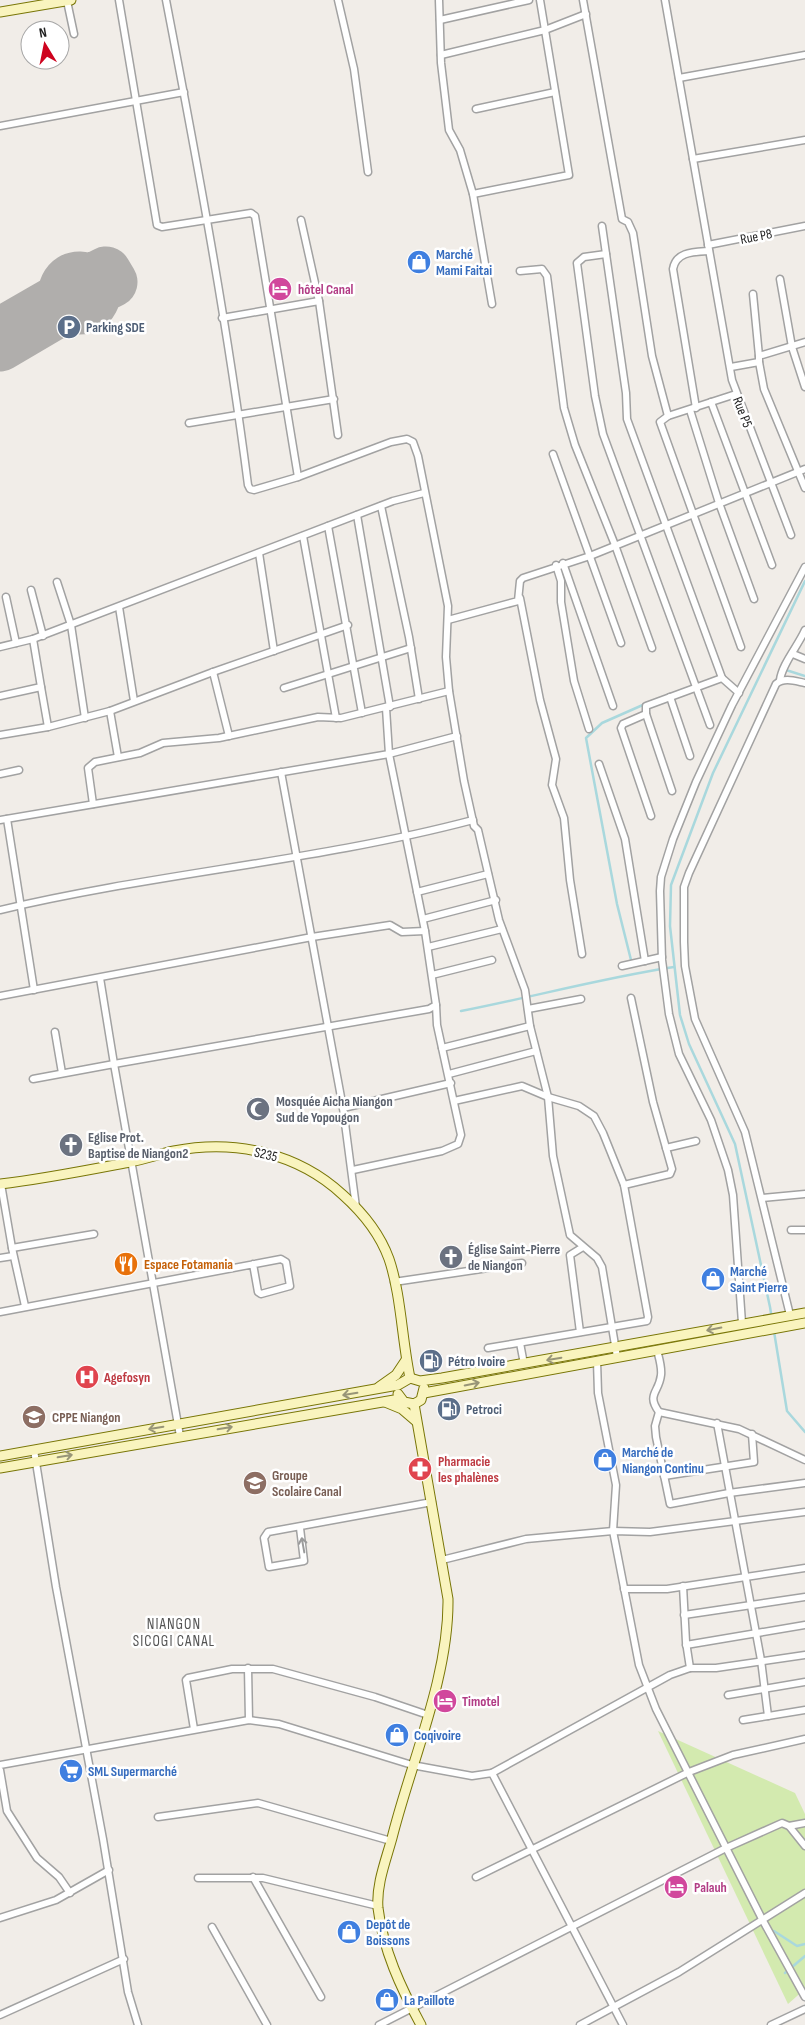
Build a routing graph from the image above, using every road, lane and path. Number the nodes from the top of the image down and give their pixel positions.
1 (71, 0) edge
2 (119, 0) edge
3 (166, 0) edge
4 (338, 0) edge
5 (440, 0) edge
6 (529, 0) edge
7 (540, 0) edge
8 (583, 0) edge
9 (665, 0) edge
10 (68, 1) edge
11 (0, 12) edge
12 (586, 14) junction
13 (440, 20) junction
14 (545, 30) junction
15 (74, 34) dead end
16 (441, 55) junction
17 (805, 55) edge
18 (679, 78) junction
19 (184, 92) junction
20 (555, 92) junction
21 (136, 101) junction
22 (476, 109) dead end
23 (0, 126) edge
24 (805, 140) edge
25 (693, 159) junction
26 (368, 172) dead end
27 (473, 194) junction
28 (206, 219) junction
29 (301, 220) dead end
30 (602, 226) dead end
31 (805, 226) edge
32 (708, 248) junction
33 (606, 254) junction
34 (520, 271) dead end
35 (780, 279) dead end
36 (753, 294) dead end
37 (319, 301) junction
38 (492, 304) dead end
39 (272, 311) junction
40 (222, 318) junction
41 (805, 342) edge
42 (792, 347) junction
43 (759, 359) junction
44 (730, 367) junction
45 (805, 387) edge
46 (736, 394) junction
47 (334, 399) junction
48 (711, 402) junction
49 (287, 407) junction
50 (693, 409) junction
51 (239, 416) junction
52 (668, 416) junction
53 (189, 423) dead end
54 (338, 435) dead end
55 (553, 454) dead end
56 (802, 470) edge
57 (298, 476) junction
58 (770, 482) junction
59 (805, 488) edge
60 (745, 492) junction
61 (424, 493) junction
62 (719, 503) junction
63 (380, 506) junction
64 (693, 513) junction
65 (357, 515) junction
66 (667, 524) junction
67 (328, 526) junction
68 (638, 535) junction
69 (791, 535) dead end
70 (303, 536) junction
71 (615, 545) junction
72 (259, 553) junction
73 (590, 556) junction
74 (559, 564) junction
75 (772, 565) dead end
76 (805, 567) edge
77 (58, 582) dead end
78 (31, 590) dead end
79 (6, 597) dead end
80 (520, 598) junction
81 (754, 598) dead end
82 (119, 608) junction
83 (448, 620) junction
84 (71, 625) junction
85 (348, 625) junction
86 (805, 630) edge
87 (321, 634) junction
88 (43, 636) junction
89 (33, 639) junction
90 (16, 644) junction
91 (621, 644) dead end
92 (0, 647) edge
93 (741, 647) dead end
94 (411, 648) junction
95 (652, 648) dead end
96 (274, 651) junction
97 (793, 654) junction
98 (382, 656) junction
99 (805, 659) edge
100 (355, 667) junction
101 (213, 672) junction
102 (328, 676) junction
103 (722, 678) junction
104 (780, 680) junction
105 (805, 683) edge
106 (41, 687) junction
107 (697, 687) junction
108 (284, 688) dead end
109 (449, 691) junction
110 (739, 692) junction
111 (0, 696) edge
112 (670, 697) junction
113 (419, 699) junction
114 (134, 701) junction
115 (613, 706) dead end
116 (388, 708) junction
117 (110, 711) junction
118 (362, 713) junction
119 (646, 714) junction
120 (85, 718) junction
121 (336, 718) junction
122 (710, 725) dead end
123 (48, 727) junction
124 (589, 729) dead end
125 (0, 735) edge
126 (229, 736) junction
127 (457, 736) junction
128 (389, 754) junction
129 (690, 756) dead end
130 (118, 757) junction
131 (599, 764) dead end
132 (19, 770) dead end
133 (281, 772) junction
134 (0, 774) edge
135 (672, 791) dead end
136 (93, 804) junction
137 (651, 816) dead end
138 (4, 820) edge
139 (473, 820) junction
140 (406, 838) junction
141 (297, 855) junction
142 (488, 874) junction
143 (418, 892) junction
144 (496, 900) junction
145 (22, 905) junction
146 (0, 910) edge
147 (423, 919) junction
148 (502, 929) junction
149 (425, 931) junction
150 (312, 937) junction
151 (428, 947) junction
152 (582, 954) dead end
153 (662, 958) junction
154 (492, 960) dead end
155 (645, 961) junction
156 (622, 966) dead end
157 (432, 975) junction
158 (100, 978) junction
159 (34, 990) junction
160 (0, 996) edge
161 (631, 998) dead end
162 (581, 999) dead end
163 (436, 1005) junction
164 (527, 1006) junction
165 (328, 1025) junction
166 (530, 1026) junction
167 (55, 1032) dead end
168 (442, 1048) junction
169 (536, 1051) junction
170 (114, 1064) junction
171 (62, 1074) junction
172 (449, 1074) junction
173 (33, 1079) dead end
174 (451, 1083) junction
175 (548, 1097) junction
176 (454, 1101) junction
177 (342, 1108) junction
178 (696, 1141) dead end
179 (666, 1148) junction
180 (131, 1162) junction
181 (353, 1170) junction
182 (1, 1184) edge
183 (624, 1185) junction
184 (805, 1194) edge
185 (762, 1198) junction
186 (356, 1207) junction
187 (792, 1230) dead end
188 (805, 1230) edge
189 (94, 1234) dead end
190 (12, 1248) junction
191 (583, 1248) junction
192 (14, 1256) junction
193 (0, 1258) edge
194 (522, 1263) dead end
195 (253, 1264) junction
196 (394, 1282) junction
197 (152, 1284) junction
198 (25, 1306) junction
199 (0, 1312) edge
200 (805, 1313) edge
201 (790, 1315) junction
202 (780, 1322) junction
203 (805, 1322) edge
204 (742, 1323) junction
205 (611, 1327) junction
206 (580, 1332) junction
207 (520, 1343) junction
208 (488, 1348) dead end
209 (615, 1348) junction
210 (657, 1350) junction
211 (617, 1357) junction
212 (406, 1360) junction
213 (596, 1361) junction
214 (524, 1364) junction
215 (410, 1378) junction
216 (420, 1381) junction
217 (398, 1385) junction
218 (375, 1390) junction
219 (424, 1393) junction
220 (400, 1399) junction
221 (385, 1401) junction
222 (414, 1404) junction
223 (659, 1412) junction
224 (416, 1421) junction
225 (717, 1423) junction
226 (178, 1424) junction
227 (752, 1434) junction
228 (180, 1436) junction
229 (34, 1450) junction
230 (0, 1456) edge
231 (805, 1460) edge
232 (36, 1462) junction
233 (725, 1467) junction
234 (0, 1468) edge
235 (664, 1476) junction
236 (805, 1484) edge
237 (729, 1493) junction
238 (432, 1502) junction
239 (805, 1512) edge
240 (734, 1522) junction
241 (300, 1528) junction
242 (613, 1531) junction
243 (442, 1560) junction
244 (805, 1568) edge
245 (744, 1576) junction
246 (683, 1586) junction
247 (624, 1589) junction
248 (805, 1597) edge
249 (749, 1604) junction
250 (684, 1615) junction
251 (805, 1625) edge
252 (754, 1633) junction
253 (686, 1646) junction
254 (805, 1655) edge
255 (761, 1660) junction
256 (248, 1668) junction
257 (690, 1668) junction
258 (805, 1682) edge
259 (647, 1689) junction
260 (764, 1689) junction
261 (728, 1694) dead end
262 (805, 1710) edge
263 (428, 1715) junction
264 (768, 1716) junction
265 (249, 1720) junction
266 (743, 1720) dead end
267 (194, 1729) junction
268 (805, 1739) edge
269 (87, 1748) junction
270 (0, 1765) edge
271 (412, 1765) junction
272 (0, 1770) edge
273 (689, 1772) junction
274 (492, 1773) junction
275 (158, 1817) dead end
276 (805, 1824) edge
277 (788, 1826) junction
278 (391, 1841) junction
279 (805, 1846) edge
280 (726, 1848) junction
281 (531, 1850) junction
282 (109, 1870) junction
283 (253, 1877) junction
284 (476, 1877) dead end
285 (198, 1878) dead end
286 (70, 1893) junction
287 (805, 1893) edge
288 (378, 1906) junction
289 (0, 1918) edge
290 (762, 1920) junction
291 (571, 1926) junction
292 (212, 1928) dead end
293 (124, 1959) junction
294 (321, 1997) dead end
295 (805, 1997) edge
296 (614, 2007) junction
297 (411, 2008) junction
298 (805, 2009) edge
299 (0, 2015) edge
300 (785, 2018) junction
301 (138, 2025) edge
302 (267, 2025) edge
303 (379, 2025) edge
304 (421, 2025) edge
305 (580, 2025) edge
306 (623, 2025) edge
307 (770, 2025) edge
308 (789, 2025) edge

1 - 10 main road
2 - 21 street
3 - 19 street
4 - 26 street
5 - 13 street
6 - 13 street
7 - 14 street
8 - 12 street
9 - 18 street, Rue P5
10 - 11 main road
10 - 15 street
12 - 14 street
12 - 52 street
13 - 16 street
14 - 16 street
14 - 20 street
16 - 27 street
17 - 18 street
18 - 25 street, Rue P5
19 - 21 street
19 - 28 street
20 - 22 street
20 - 27 street
21 - 23 street
21 - 28 street
24 - 25 street
25 - 32 street, Rue P5
27 - 38 street
28 - 39 street
28 - 40 street
29 - 37 street
30 - 33 street
31 - 32 street, Rue P8
32 - 44 street, Rue P5
32 - 50 street, Rue P8
33 - 66 street
33 - 68 street
34 - 71 street
35 - 42 street
36 - 43 street
37 - 39 street
37 - 47 street
39 - 40 street
39 - 49 street
40 - 51 street
41 - 42 street
42 - 43 street
42 - 45 street
43 - 44 street
43 - 56 street
44 - 46 street, Rue P5
46 - 48 street
46 - 58 street, Rue P5
47 - 49 street
47 - 54 street
48 - 50 street
48 - 60 street
49 - 51 street
49 - 57 street
50 - 52 street
50 - 62 street
51 - 53 street
51 - 57 street
52 - 64 street
55 - 73 street
56 - 58 street
56 - 59 street
57 - 61 street
58 - 60 street
58 - 69 street, Rue P5
60 - 62 street
60 - 75 street
61 - 63 street
61 - 83 street
62 - 64 street
62 - 81 street
63 - 65 street
63 - 94 street
64 - 66 street
64 - 93 street
65 - 67 street
65 - 98 street
66 - 68 street
66 - 103 street
67 - 70 street
67 - 85 street
68 - 71 street
68 - 107 street
70 - 72 street
70 - 87 street
71 - 73 street
71 - 95 street
72 - 82 street
72 - 96 street
73 - 74 street
73 - 91 street
74 - 80 street
74 - 115 street
74 - 124 street
76 - 110 street
77 - 84 street
78 - 88 street
79 - 90 street
80 - 83 street
80 - 152 street
82 - 84 street
82 - 114 street
83 - 109 street
84 - 88 street
84 - 120 street
85 - 87 street
85 - 100 street
86 - 97 street
87 - 96 street
87 - 102 street
88 - 89 street
89 - 90 street
89 - 106 street
90 - 92 street
94 - 98 street
94 - 113 street
96 - 101 street
97 - 99 street
97 - 104 street
98 - 100 street
98 - 116 street
100 - 102 street
100 - 118 street
101 - 114 street
101 - 126 street
102 - 108 street
102 - 121 street
103 - 107 street
103 - 110 street
104 - 105 street
104 - 185 street
106 - 111 street
106 - 123 street
107 - 112 street
107 - 122 street
109 - 113 street
109 - 127 street
110 - 153 street
112 - 119 street
112 - 129 street
113 - 116 street
114 - 117 street
116 - 118 street
116 - 128 street
117 - 120 street
117 - 130 street
118 - 121 street
119 - 135 street
119 - 137 street
120 - 123 street
121 - 126 street
123 - 125 street
126 - 130 street
127 - 128 street
127 - 139 street
128 - 133 street
128 - 140 street
130 - 136 street
131 - 155 street
132 - 134 street
133 - 136 street
133 - 141 street
136 - 138 street
138 - 145 street
139 - 140 street
139 - 142 street
140 - 141 street
140 - 143 street
141 - 145 street
141 - 150 street
142 - 143 street
142 - 144 street
143 - 147 street
144 - 147 street
144 - 148 street
145 - 146 street
145 - 159 street
147 - 149 street
148 - 151 street
148 - 164 street
149 - 150 street
149 - 151 street
150 - 158 street
150 - 165 street
151 - 157 street
153 - 155 street
153 - 204 street
154 - 157 street
155 - 156 street
157 - 163 street
158 - 159 street
158 - 170 street
159 - 160 street
161 - 179 street
162 - 164 street
163 - 165 street
163 - 168 street
164 - 166 street
165 - 170 street
165 - 177 street
166 - 168 street
166 - 169 street
167 - 171 street
168 - 172 street
169 - 172 street
169 - 175 street
170 - 171 street
170 - 180 street
171 - 173 street
172 - 174 street
174 - 176 street
174 - 177 street
175 - 176 street
175 - 183 street
175 - 191 street
176 - 181 street
177 - 181 street
178 - 179 street
179 - 183 street
180 - 182 main road, S235
180 - 186 main road, S235
180 - 197 street
181 - 186 street
182 - 190 street
183 - 205 street
184 - 185 street
185 - 201 street
186 - 196 main road, S235
187 - 188 street
189 - 190 street
190 - 192 street
191 - 205 street
191 - 206 street
192 - 193 street
192 - 198 street
194 - 196 street
195 - 195 street
195 - 197 street
196 - 212 main road, S235
197 - 198 street
197 - 226 street
198 - 199 street
200 - 201 main road
201 - 202 main road
202 - 203 main road
202 - 204 main road
202 - 210 main road
204 -> 209 main road
205 - 206 street
205 - 209 street
206 - 207 street
207 - 208 street
207 - 214 street
209 - 211 street
209 -> 214 main road
210 - 211 main road
210 - 223 street
211 - 213 main road
212 - 215 main road, S235
212 - 218 main road
219 -> 213 main road
213 - 242 street
214 - 216 main road
215 - 216 main road
215 - 217 main road
216 - 219 main road
217 - 218 main road
217 - 220 main road
218 -> 226 main road
219 - 222 main road
220 - 221 main road
220 - 222 main road
221 - 224 main road
228 -> 221 main road
222 - 224 main road
223 - 225 street
223 - 235 street
224 - 238 main road
225 - 227 street
225 - 233 street
226 - 228 street
226 -> 229 main road
227 - 231 street
227 - 233 street
232 -> 228 main road
229 - 230 main road
229 - 232 street
232 - 234 main road
232 - 269 street
233 - 235 street
233 - 237 street
235 - 237 street
236 - 237 street
237 - 240 street
238 - 241 street
238 - 243 main road
239 - 240 street
240 - 242 street
240 - 245 street
241 -> 241 street
242 - 243 street
242 - 247 street
243 - 263 main road
244 - 245 street
245 - 246 street
245 - 249 street
246 - 247 street
246 - 250 street
247 - 259 street
248 - 249 street
249 - 250 street
249 - 252 street
250 - 253 street
251 - 252 street
252 - 253 street
252 - 255 street
253 - 257 street
254 - 255 street
255 - 257 street
255 - 260 street
256 - 263 street
256 - 265 street
256 - 267 street
257 - 259 street
258 - 260 street
259 - 273 street
259 - 274 street
260 - 261 street
260 - 264 street
262 - 264 street
263 - 271 main road
264 - 266 street
265 - 267 street
265 - 271 street
267 - 269 street
268 - 273 street
269 - 270 street
269 - 282 street
271 - 274 street
271 - 278 main road
272 - 286 street
273 - 280 street
273 - 281 street
274 - 281 street
275 - 278 street
276 - 277 street
277 - 279 street
277 - 280 street
278 - 288 main road
280 - 290 street
280 - 291 street
281 - 284 street
281 - 291 street
282 - 286 street
282 - 293 street
283 - 285 street
283 - 288 street
283 - 294 street
286 - 289 street
287 - 290 street
288 - 297 main road
290 - 295 street
290 - 296 street
291 - 296 street
291 - 297 street
292 - 302 street
293 - 299 street
293 - 301 street
296 - 305 street
296 - 306 street
297 - 303 street
297 - 304 main road
298 - 300 street
300 - 307 street
300 - 308 street

